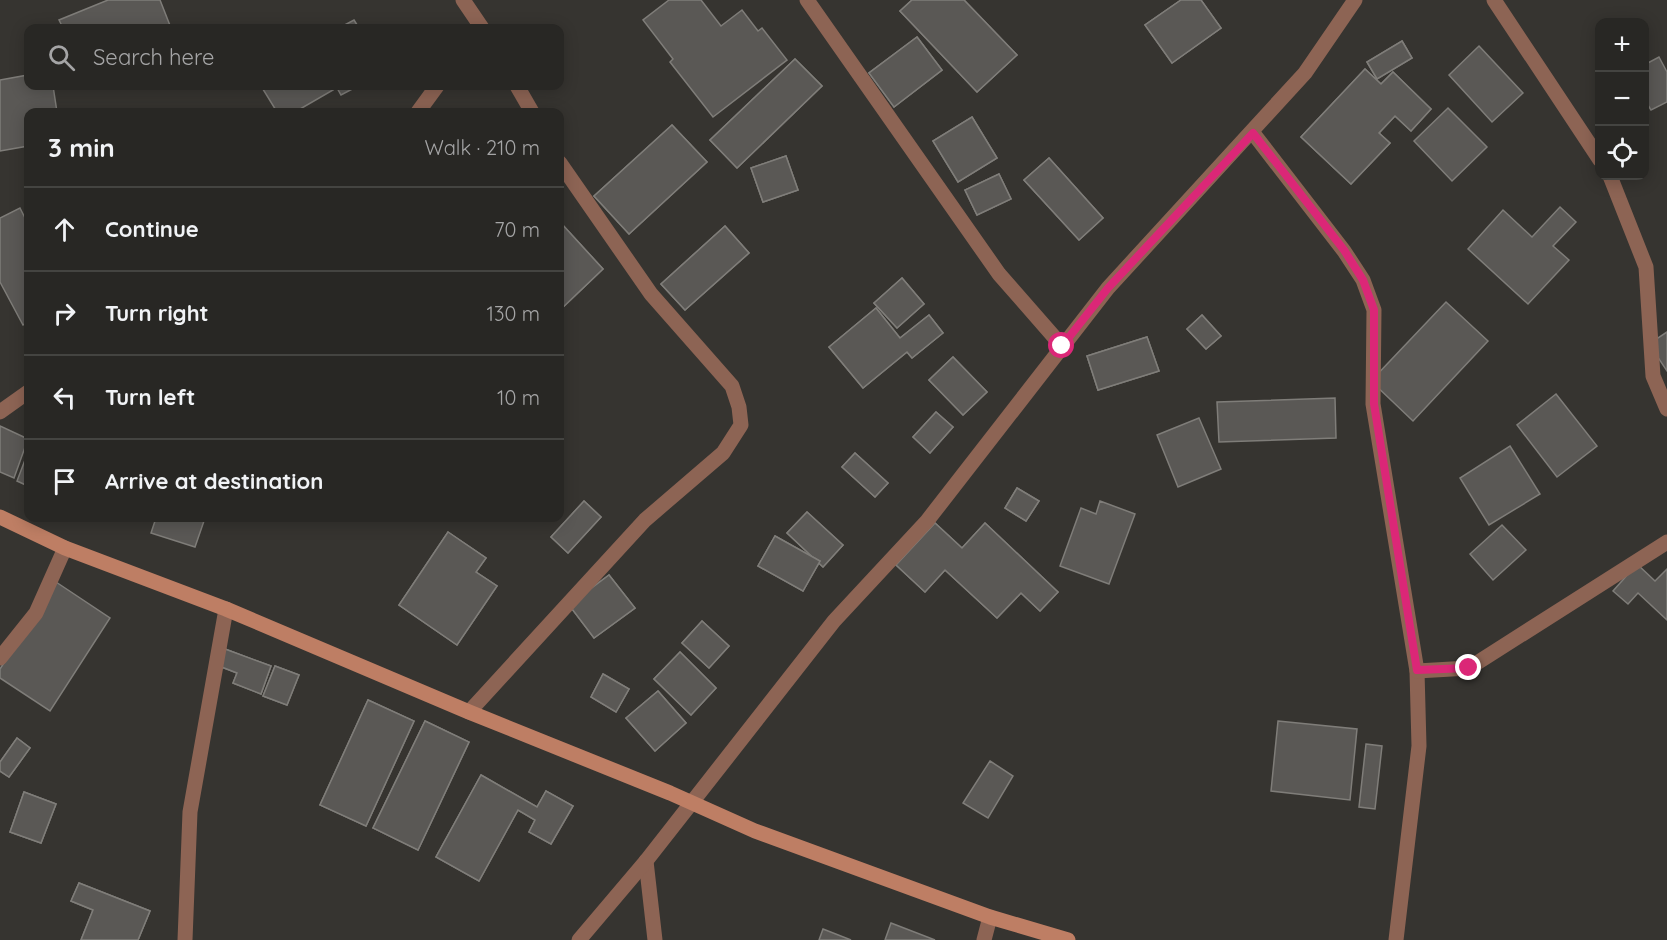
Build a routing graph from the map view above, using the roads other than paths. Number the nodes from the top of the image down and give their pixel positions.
1 (463, 0) edge
2 (807, 0) edge
3 (1355, 0) edge
4 (1494, 0) edge
5 (479, 24) edge
6 (434, 90) edge
7 (519, 90) edge
8 (421, 108) edge
9 (530, 108) edge
10 (1253, 133) junction
11 (1595, 154) edge
12 (564, 169) edge
13 (1612, 180) edge
14 (1062, 346) junction
15 (24, 395) edge
16 (1667, 409) edge
17 (0, 412) edge
18 (0, 518) edge
19 (1667, 542) edge
20 (65, 548) junction
21 (226, 609) junction
22 (0, 658) edge
23 (1417, 670) junction
24 (470, 712) junction
25 (690, 803) junction
26 (646, 861) junction
27 (990, 917) junction
28 (185, 940) edge
29 (579, 940) edge
30 (655, 940) edge
31 (984, 940) edge
32 (1068, 940) edge
33 (1396, 940) edge

1 - 5 street
2 - 14 street
3 - 10 street
4 - 11 street
6 - 8 street
7 - 9 street
10 - 14 street
10 - 23 street
12 - 24 street
13 - 16 street
14 - 25 street
15 - 17 street
18 - 20 main road
19 - 23 street
20 - 21 main road
20 - 22 street
21 - 24 main road
21 - 28 street
23 - 33 street
24 - 25 main road
25 - 26 street
25 - 27 main road
26 - 29 street
26 - 30 street
27 - 31 street
27 - 32 main road

